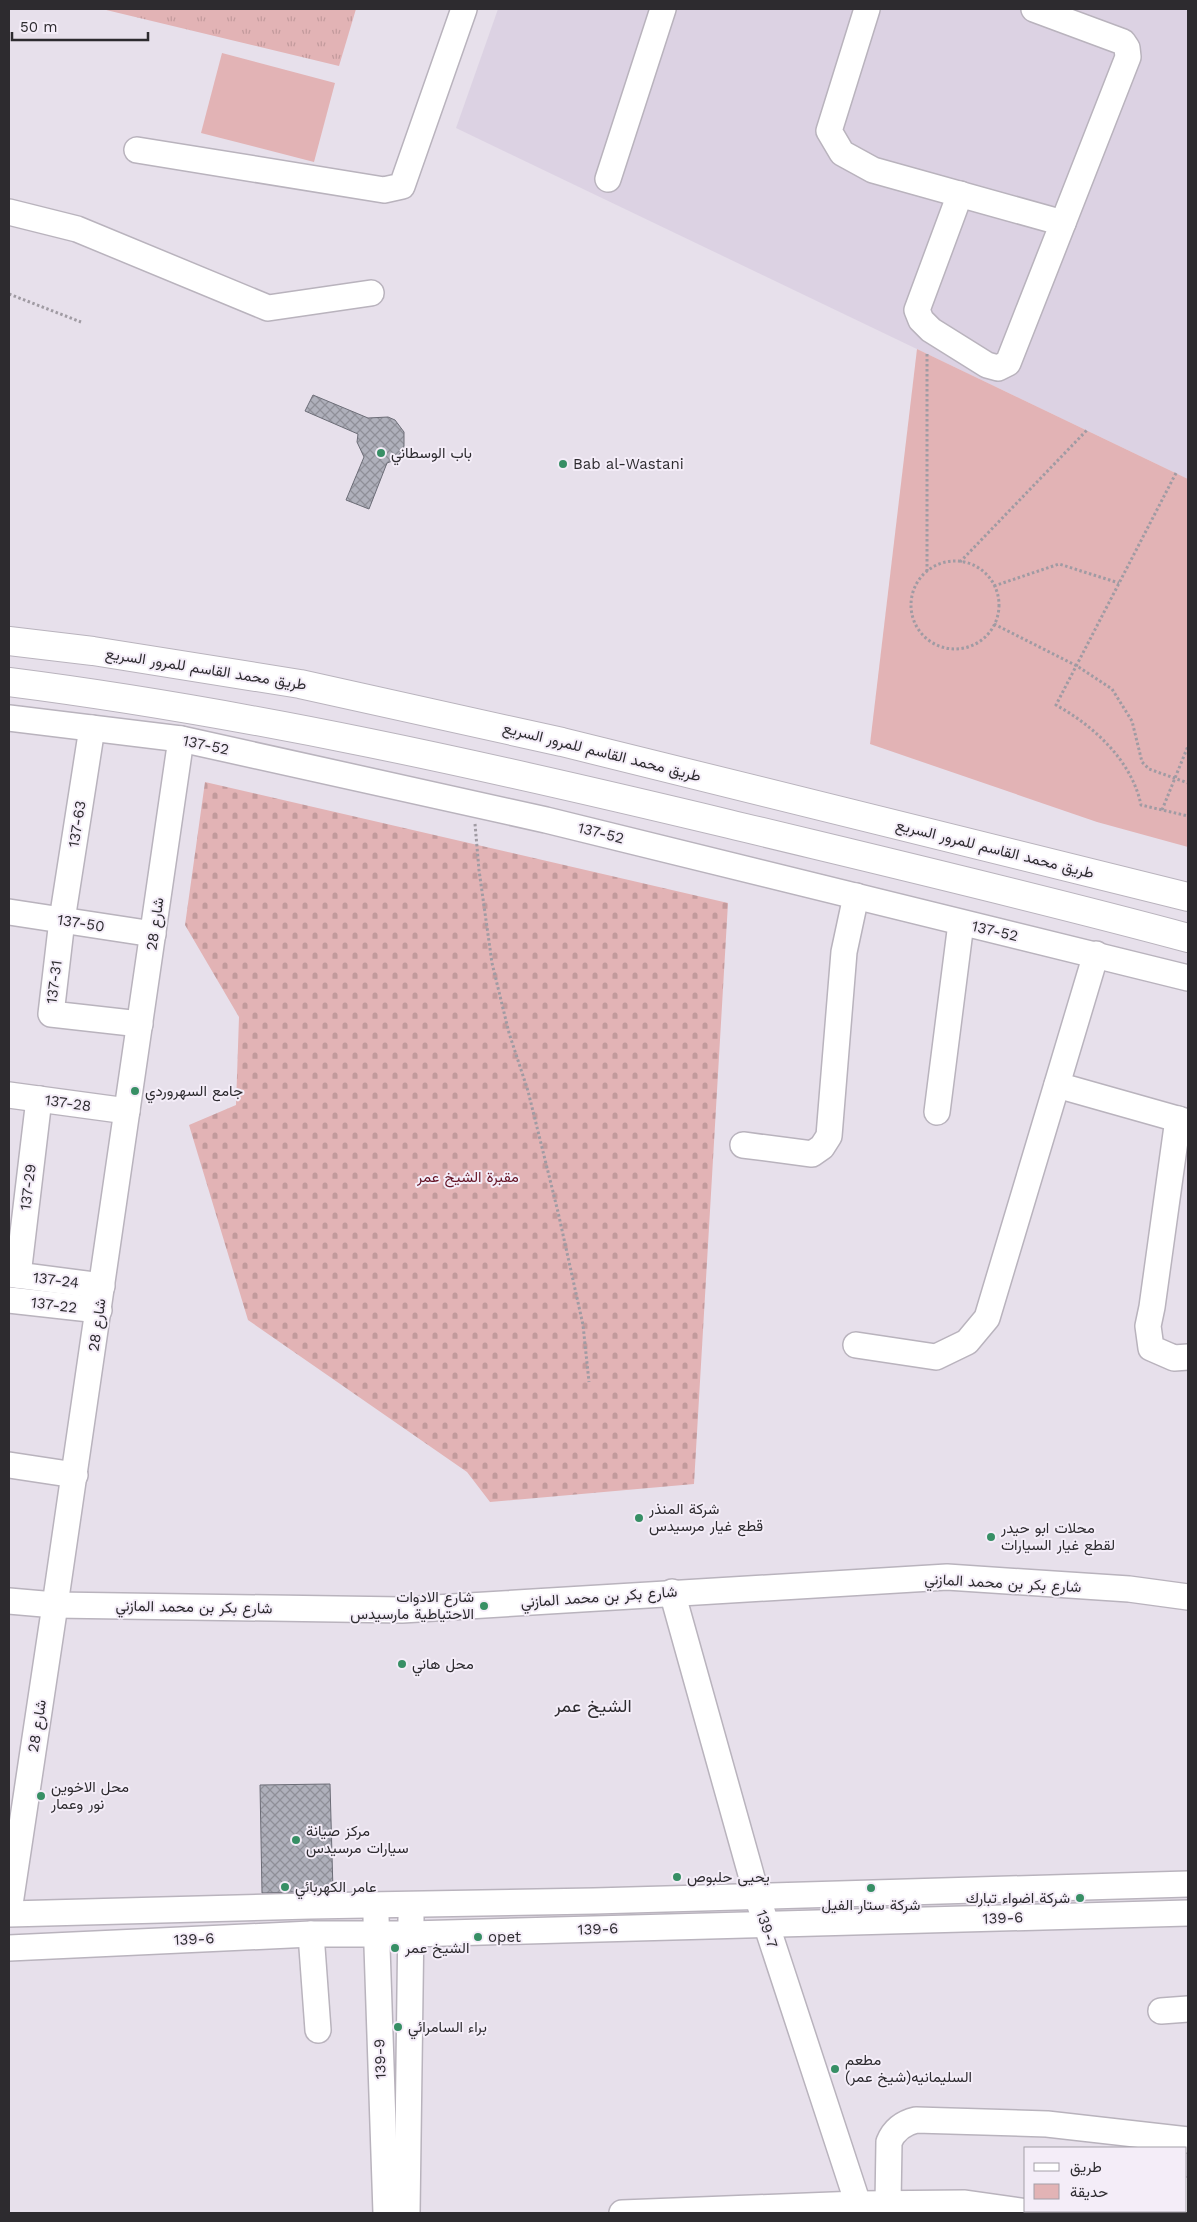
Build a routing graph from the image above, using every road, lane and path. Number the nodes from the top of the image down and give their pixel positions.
1 (464, 9) edge
2 (663, 9) edge
3 (868, 9) edge
4 (1034, 9) edge
5 (137, 150) dead end
6 (608, 179) dead end
7 (960, 194) junction
8 (9, 212) edge
9 (1063, 223) junction
10 (371, 293) dead end
11 (9, 294) edge
12 (81, 322) dead end
13 (926, 354) dead end
14 (1087, 430) dead end
15 (1176, 473) dead end
16 (960, 562) junction
17 (927, 572) junction
18 (1120, 583) junction
19 (994, 586) junction
20 (994, 624) junction
21 (9, 641) edge
22 (1077, 666) junction
23 (9, 682) edge
24 (9, 718) edge
25 (92, 728) junction
26 (182, 739) junction
27 (1188, 746) edge
28 (1176, 779) junction
29 (1188, 783) edge
30 (474, 804) junction
31 (1162, 810) junction
32 (1188, 816) edge
33 (856, 896) junction
34 (1188, 897) edge
35 (9, 912) edge
36 (62, 920) junction
37 (961, 923) junction
38 (153, 934) junction
39 (1188, 938) edge
40 (1096, 954) junction
41 (1188, 978) edge
42 (140, 1024) junction
43 (1057, 1085) junction
44 (9, 1095) edge
45 (38, 1099) junction
46 (127, 1111) junction
47 (936, 1112) dead end
48 (1183, 1120) edge
49 (743, 1145) dead end
50 (18, 1188) edge
51 (13, 1275) edge
52 (102, 1286) junction
53 (10, 1307) edge
54 (99, 1310) junction
55 (856, 1344) dead end
56 (1188, 1357) edge
57 (589, 1382) dead end
58 (9, 1465) edge
59 (74, 1475) junction
60 (672, 1592) junction
61 (1188, 1597) edge
62 (9, 1601) edge
63 (55, 1605) junction
64 (1188, 1884) edge
65 (757, 1896) junction
66 (376, 1905) junction
67 (411, 1905) junction
68 (9, 1912) edge
69 (1188, 1913) edge
70 (765, 1924) junction
71 (311, 1934) junction
72 (376, 1934) junction
73 (411, 1934) junction
74 (9, 1948) edge
75 (1188, 2009) edge
76 (1161, 2011) dead end
77 (318, 2030) dead end
78 (1188, 2140) edge
79 (888, 2204) junction
80 (859, 2209) edge
81 (695, 2212) edge
82 (1024, 2212) edge
83 (386, 2213) edge
84 (407, 2213) edge
85 (622, 2213) edge

1 - 5 street
2 - 6 street
3 - 7 street
4 - 9 street
7 - 9 street
7 - 9 street
8 - 10 street
11 - 12 path
13 - 17 path
14 - 16 path
15 - 18 path
16 - 17 path
16 - 19 path
17 - 20 path
18 - 19 path
18 - 22 path
19 - 20 path
20 - 22 path
21 - 34 highway, طريق محمد القاسم للمرور السريع
22 - 28 path
22 - 31 path
23 - 39 highway
24 - 25 street, 137-52
25 - 26 street, 137-52
25 - 36 street, 137-63
26 - 30 street, 137-52
26 - 38 street, شارع 28
27 - 28 path
28 - 29 path
28 - 31 path
30 - 33 street, 137-52
30 - 57 path
31 - 32 path
33 - 37 street, 137-52
33 - 49 street
35 - 36 street, 137-50
36 - 38 street, 137-50
36 - 42 street, 137-31
37 - 40 street, 137-52
37 - 47 street
38 - 42 street, شارع 28
40 - 41 street, 137-52
40 - 43 street
42 - 46 street, شارع 28
43 - 48 street
43 - 55 street
44 - 45 street, 137-28
45 - 46 street, 137-28
45 - 50 street, 137-29
46 - 52 street, شارع 28
48 - 56 street
50 - 51 street, 137-29
51 - 52 street, 137-24
52 - 54 street, شارع 28
53 - 54 street, 137-22
54 - 59 street, شارع 28
58 - 59 street
59 - 63 street, شارع 28
60 - 61 street, شارع بكر بن محمد المازني
60 - 63 street, شارع بكر بن محمد المازني
60 - 65 street, 139-7
62 - 63 street, شارع بكر بن محمد المازني
63 - 68 street, شارع 28
64 - 65 street, 139-6
65 - 67 street, 139-6
65 - 70 street, 139-7
66 - 67 street, 139-6
66 - 68 street, 139-6
66 - 72 street, 139-9
67 - 73 street, 139-9
69 - 70 street, 139-6
70 - 73 street, 139-6
70 - 80 street, 139-7
71 - 72 street, 139-6
71 - 74 street, 139-6
71 - 77 street
72 - 73 street, 139-6
72 - 83 street, 139-9
73 - 84 street, 139-9
75 - 76 street
78 - 79 street
79 - 80 street
79 - 82 street
80 - 81 street
81 - 85 street

